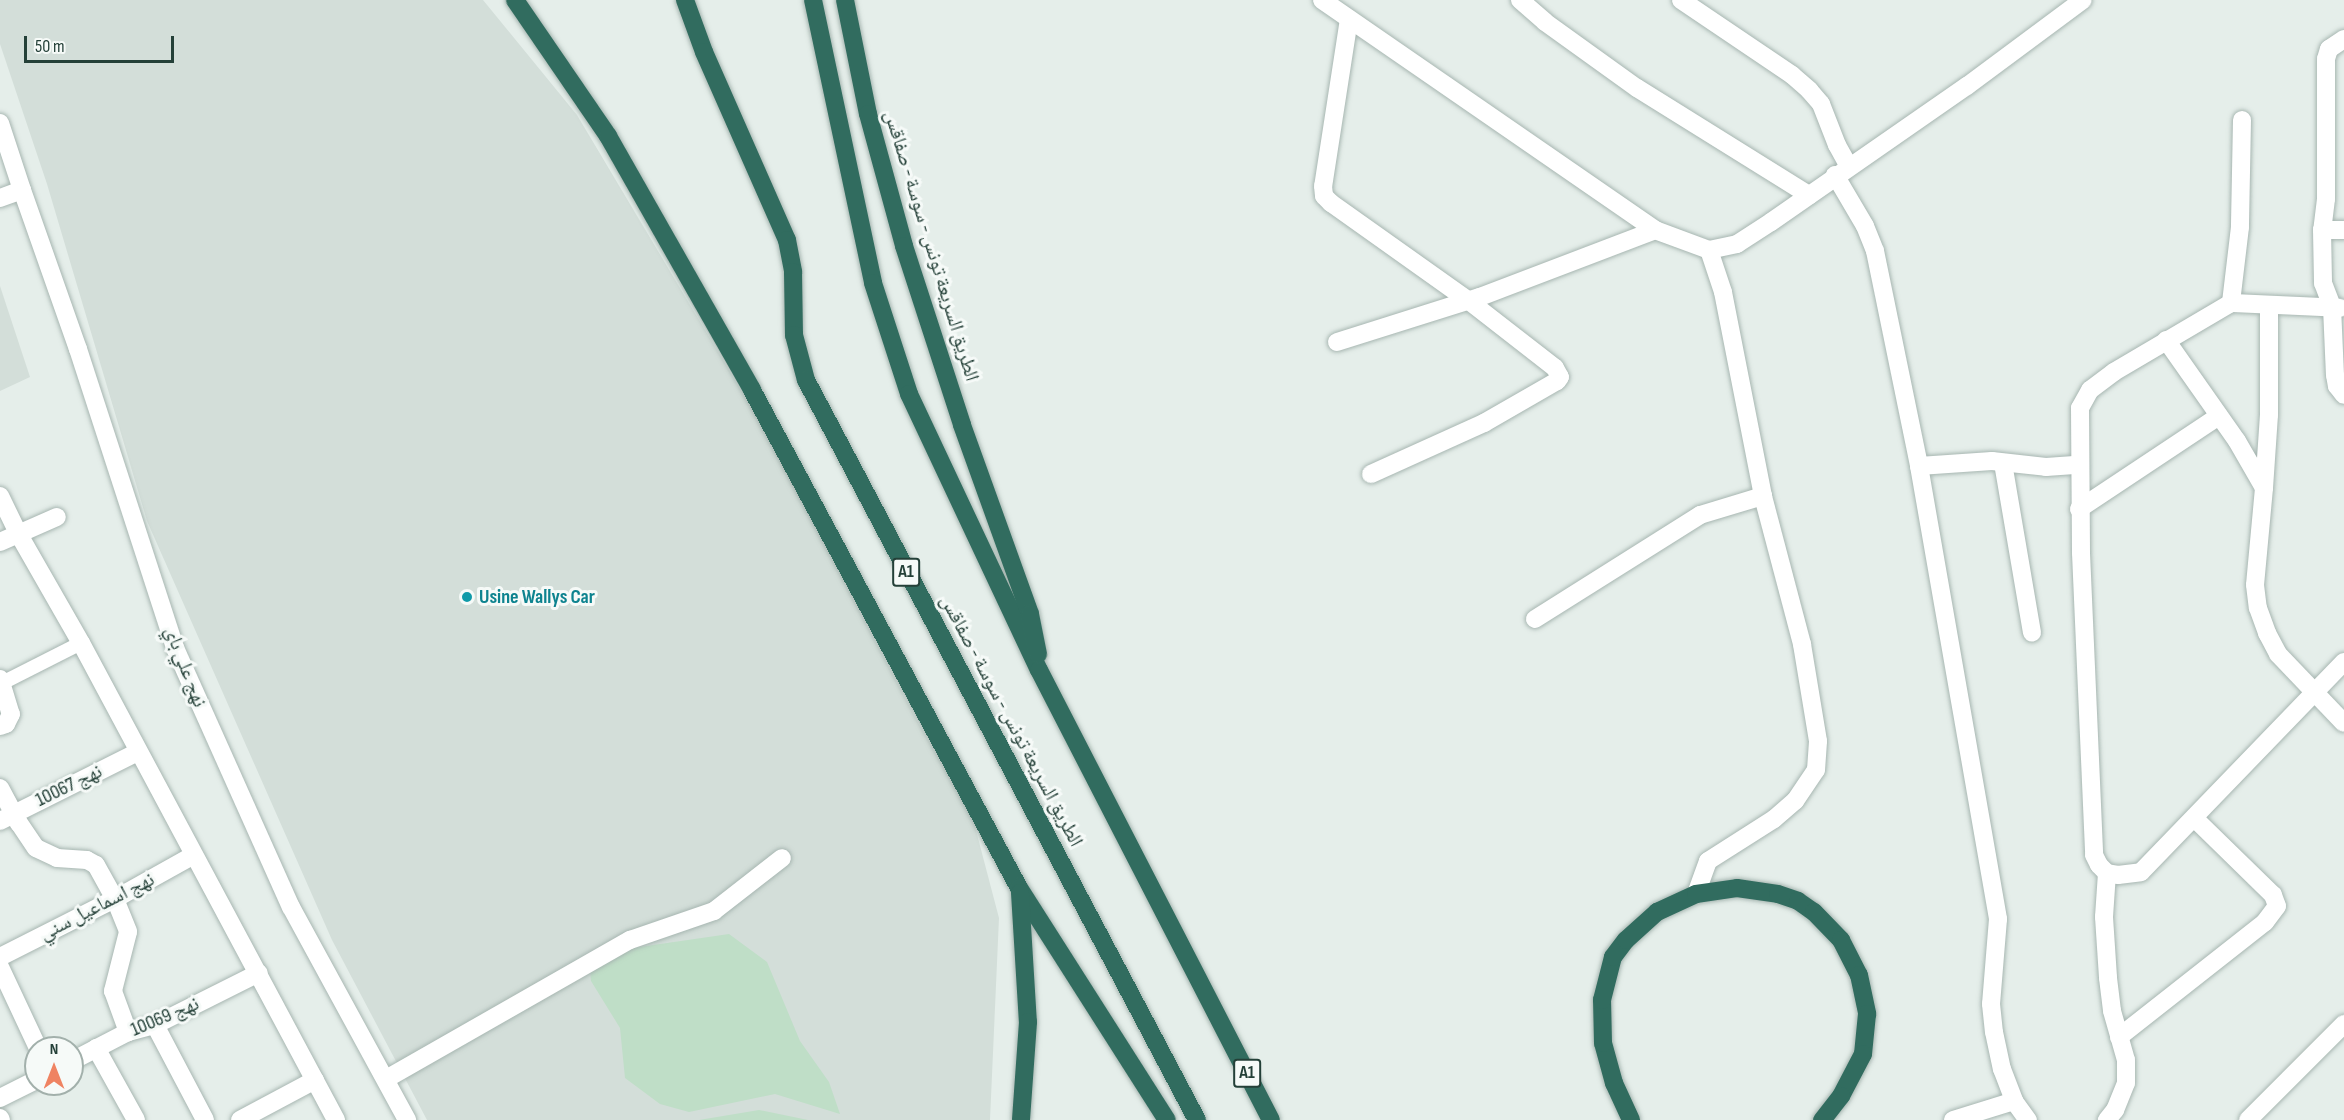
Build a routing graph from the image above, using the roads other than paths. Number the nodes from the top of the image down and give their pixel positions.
1 (515, 0) edge
2 (685, 0) edge
3 (813, 0) edge
4 (845, 0) edge
5 (1322, 0) edge
6 (1520, 0) edge
7 (1681, 0) edge
8 (2083, 0) edge
9 (1349, 19) junction
10 (2344, 39) edge
11 (2242, 120) dead end
12 (0, 123) edge
13 (1842, 171) junction
14 (12, 177) edge
15 (1809, 195) junction
16 (0, 198) edge
17 (1655, 230) junction
18 (2322, 230) junction
19 (2344, 230) edge
20 (1709, 250) junction
21 (1469, 301) junction
22 (2231, 303) junction
23 (2269, 306) junction
24 (2338, 307) edge
25 (2166, 340) junction
26 (1337, 342) dead end
27 (2344, 395) edge
28 (2219, 416) junction
29 (2003, 463) junction
30 (2079, 465) junction
31 (1919, 466) junction
32 (1371, 474) dead end
33 (2264, 488) junction
34 (0, 496) edge
35 (1763, 496) junction
36 (2079, 508) junction
37 (57, 517) dead end
38 (18, 533) junction
39 (0, 542) edge
40 (1535, 619) dead end
41 (2032, 633) dead end
42 (81, 643) junction
43 (2344, 662) edge
44 (1039, 670) junction
45 (1, 682) edge
46 (2314, 693) junction
47 (2344, 723) edge
48 (0, 726) edge
49 (138, 752) junction
50 (0, 788) edge
51 (6, 817) edge
52 (2194, 818) junction
53 (194, 855) junction
54 (782, 858) dead end
55 (2107, 873) junction
56 (1019, 888) junction
57 (1696, 894) junction
58 (115, 899) junction
59 (0, 957) edge
60 (0, 966) edge
61 (259, 973) junction
62 (2344, 1024) edge
63 (155, 1025) junction
64 (128, 1032) junction
65 (32, 1036) edge
66 (2119, 1037) junction
67 (96, 1048) junction
68 (84, 1054) edge
69 (386, 1079) junction
70 (315, 1080) junction
71 (24, 1086) edge
72 (0, 1098) edge
73 (2014, 1101) junction
74 (2250, 1119) edge
75 (136, 1120) edge
76 (204, 1120) edge
77 (240, 1120) edge
78 (336, 1120) edge
79 (407, 1120) edge
80 (1021, 1120) edge
81 (1167, 1120) edge
82 (1197, 1120) edge
83 (1271, 1120) edge
84 (1631, 1120) edge
85 (1822, 1120) edge
86 (1953, 1120) edge
87 (2028, 1120) edge
88 (2107, 1120) edge

1 - 56 highway
2 - 82 highway, الطريق السريعة تونس - سوسة - صفاقس / A1
3 - 44 highway
4 - 44 highway, الطريق السريعة تونس - سوسة - صفاقس / A1
5 - 9 street
6 - 15 street
7 - 13 street
8 - 13 street
9 - 17 street
9 - 21 street
10 - 18 street
11 - 22 street
12 - 14 street, نهج علي باي
13 - 15 street
13 - 31 street
14 - 16 street
14 - 69 street, نهج علي باي
15 - 20 street
17 - 20 street
17 - 21 street
18 - 19 street
18 - 24 street
20 - 35 street
21 - 26 street
21 - 32 street
22 - 23 street
22 - 25 street
23 - 24 street
23 - 33 street
24 - 27 street
25 - 28 street
25 - 30 street
28 - 33 street
28 - 36 street
29 - 30 street
29 - 31 street
29 - 41 street
30 - 36 street
31 - 73 street
33 - 46 street
34 - 38 street
35 - 40 street
35 - 57 street
36 - 55 street
37 - 38 street
38 - 39 street
38 - 42 street
42 - 45 street
42 - 49 street
43 - 46 street
44 - 83 highway, الطريق السريعة تونس - سوسة - صفاقس / A1
45 - 48 street
46 - 47 street
46 - 52 street
49 - 51 street, نهج 10067
49 - 53 street
50 - 51 street
51 - 58 street
52 - 55 street
52 - 66 street
53 - 58 street, نهج اسماعيل سني
53 - 61 street
54 - 69 street
55 - 66 street
56 - 80 highway
56 - 81 highway
57 - 84 highway
57 - 85 highway
58 - 59 street, نهج اسماعيل سني
58 - 64 street
60 - 65 street
61 - 63 street, نهج 10069
61 - 70 street
62 - 74 street
63 - 64 street, نهج 10069
63 - 76 street
64 - 67 street, نهج 10069
66 - 88 street
67 - 68 street, نهج 10069
67 - 75 street
69 - 79 street, نهج علي باي
70 - 77 street
70 - 78 street
71 - 72 street
73 - 86 street
73 - 87 street

